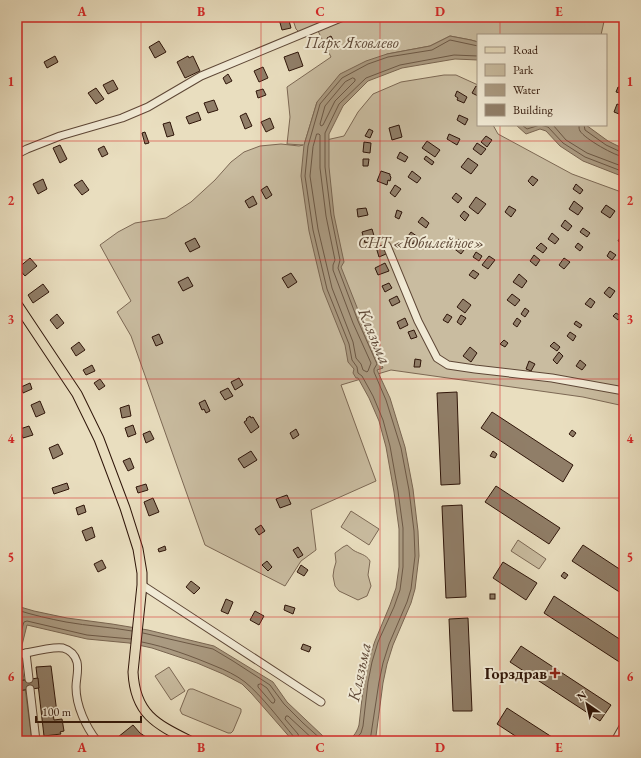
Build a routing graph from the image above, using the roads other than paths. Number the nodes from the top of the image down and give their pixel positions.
1 (343, 17) edge
2 (17, 154) edge
3 (387, 246) dead end
4 (17, 304) edge
5 (624, 391) edge
6 (142, 586) junction
7 (22, 654) edge
8 (29, 679) dead end
9 (30, 689) dead end
10 (321, 702) dead end
11 (624, 726) edge
12 (36, 741) edge
13 (97, 741) edge
14 (190, 741) edge
15 (615, 741) edge

1 - 2 street
3 - 5 street
4 - 6 main road
6 - 10 street
6 - 14 main road
7 - 8 street
7 - 13 street
9 - 12 street
11 - 15 street

